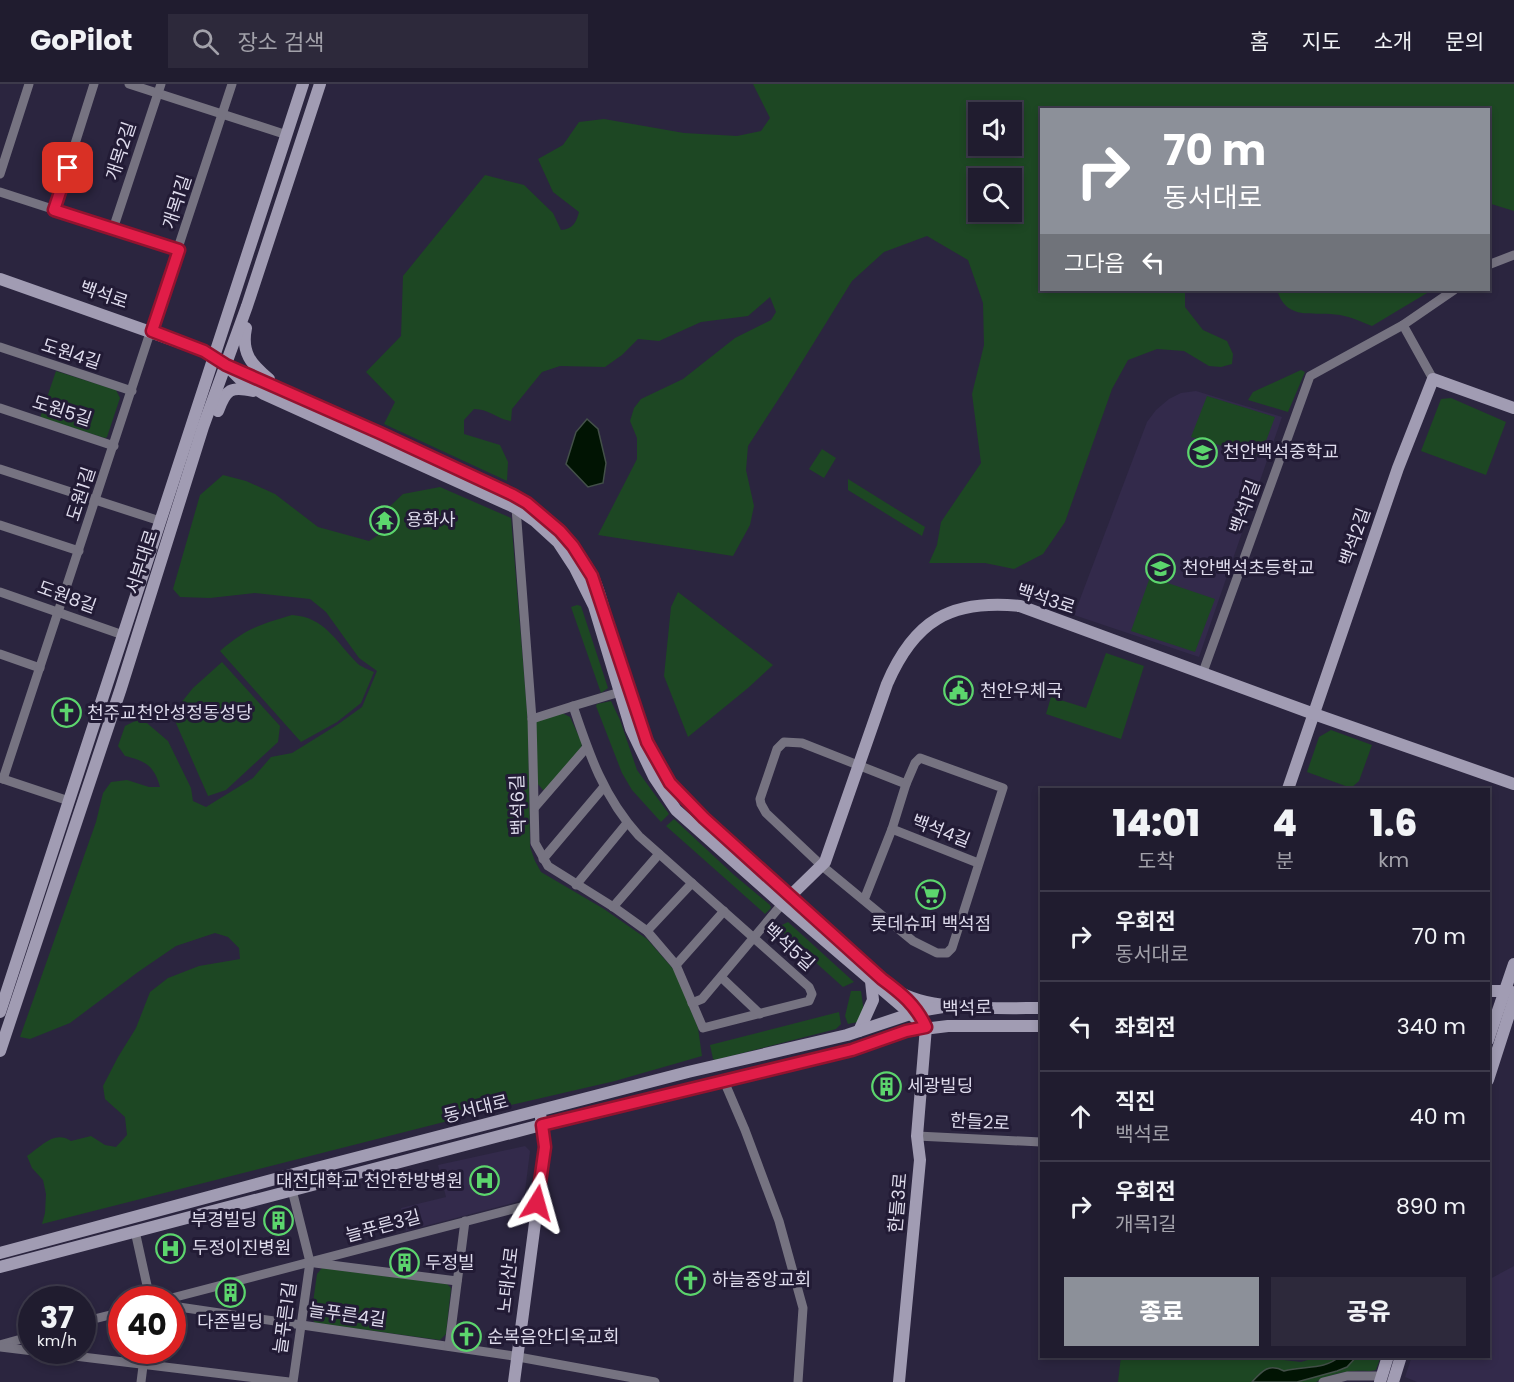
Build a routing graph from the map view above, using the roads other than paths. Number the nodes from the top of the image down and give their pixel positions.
1 (29, 84) edge
2 (94, 84) edge
3 (129, 84) edge
4 (232, 84) edge
5 (303, 84) edge
6 (320, 84) edge
7 (159, 89) edge
8 (222, 115) junction
9 (287, 135) junction
10 (0, 174) edge
11 (0, 192) edge
12 (54, 210) junction
13 (113, 229) junction
14 (179, 250) junction
15 (1514, 255) edge
16 (1490, 264) edge
17 (0, 279) edge
18 (1453, 291) edge
19 (247, 306) junction
20 (1403, 325) junction
21 (152, 331) junction
22 (0, 347) edge
23 (214, 356) junction
24 (226, 365) junction
25 (1433, 379) junction
26 (281, 389) junction
27 (132, 392) junction
28 (264, 394) junction
29 (0, 408) edge
30 (1514, 408) edge
31 (203, 427) junction
32 (114, 446) junction
33 (0, 469) edge
34 (96, 500) junction
35 (516, 508) junction
36 (160, 521) junction
37 (0, 525) edge
38 (79, 551) junction
39 (0, 592) edge
40 (59, 611) junction
41 (123, 635) junction
42 (0, 654) edge
43 (40, 668) junction
44 (1203, 672) junction
45 (620, 692) junction
46 (573, 706) junction
47 (1314, 714) junction
48 (532, 719) junction
49 (587, 747) junction
50 (859, 764) junction
51 (2, 778) edge
52 (906, 784) junction
53 (1514, 784) edge
54 (603, 788) junction
55 (1288, 788) edge
56 (69, 801) junction
57 (535, 807) junction
58 (627, 823) junction
59 (892, 830) junction
60 (659, 854) junction
61 (543, 860) junction
62 (978, 863) junction
63 (821, 865) junction
64 (692, 883) junction
65 (576, 885) junction
66 (787, 900) junction
67 (864, 900) junction
68 (613, 906) junction
69 (724, 911) junction
70 (647, 931) junction
71 (754, 938) junction
72 (1514, 964) edge
73 (676, 965) junction
74 (720, 977) junction
75 (871, 981) junction
76 (900, 993) junction
77 (1490, 993) edge
78 (1506, 1002) edge
79 (692, 1003) junction
80 (962, 1006) junction
81 (1040, 1008) edge
82 (0, 1012) edge
83 (915, 1013) junction
84 (760, 1014) junction
85 (1040, 1026) edge
86 (926, 1027) junction
87 (859, 1031) junction
88 (1514, 1031) edge
89 (1490, 1036) edge
90 (0, 1051) edge
91 (1496, 1053) junction
92 (1490, 1073) edge
93 (724, 1081) junction
94 (540, 1111) junction
95 (542, 1125) junction
96 (916, 1136) junction
97 (1040, 1142) edge
98 (292, 1190) junction
99 (537, 1203) junction
100 (465, 1221) junction
101 (135, 1231) junction
102 (0, 1253) edge
103 (310, 1262) junction
104 (0, 1267) edge
105 (457, 1281) junction
106 (147, 1286) edge
107 (186, 1294) edge
108 (186, 1308) edge
109 (300, 1325) junction
110 (18, 1340) edge
111 (0, 1346) edge
112 (449, 1346) junction
113 (517, 1357) junction
114 (1388, 1358) edge
115 (1400, 1358) edge
116 (108, 1360) edge
117 (143, 1364) joint
118 (1385, 1380) edge
119 (141, 1382) edge
120 (291, 1382) edge
121 (514, 1382) edge
122 (655, 1382) edge
123 (798, 1382) edge
124 (899, 1382) edge
125 (1323, 1382) edge

1 - 10 street
2 - 12 street
3 - 7 street
4 - 8 street, 개목1길
5 - 9 main road, 서부대로
6 - 19 main road, 서부대로
7 - 8 street
7 - 13 street, 개목2길
8 - 9 street
8 - 14 street, 개목1길
9 - 23 main road, 서부대로
11 - 12 street
12 - 13 street
13 - 14 street
14 - 21 street, 개목1길
15 - 16 street
17 - 21 main road, 백석로
18 - 20 street, 백석1길
19 - 24 main road, 서부대로
19 - 26 main road
20 - 25 street
20 - 44 street, 백석1길
21 - 23 main road, 백석로
21 - 27 street, 도원1길
22 - 27 street, 도원4길
23 - 24 main road, 백석로
23 - 36 main road, 서부대로
24 - 26 main road, 백석로
24 - 28 main road, 백석로
24 - 31 main road, 서부대로
25 - 30 main road
25 - 47 main road, 백석2길
26 - 66 main road, 백석로
27 - 32 street, 도원1길
28 - 31 main road
28 - 35 main road, 백석로
29 - 32 street, 도원5길
31 - 90 main road, 서부대로
32 - 34 street, 도원1길
33 - 34 street
34 - 36 street
34 - 38 street, 도원1길
35 - 45 main road, 백석로
35 - 48 street, 백석6길
36 - 41 main road, 서부대로
37 - 38 street
38 - 40 street, 도원1길
39 - 40 street, 도원8길
40 - 41 street, 도원8길
40 - 43 street, 도원1길
41 - 56 main road, 서부대로
42 - 43 street
43 - 51 street, 도원1길
44 - 47 main road, 백석3로
44 - 50 main road, 백석3로
45 - 46 street
45 - 66 main road, 백석로
46 - 48 street
46 - 49 street, 백석5길
47 - 53 main road, 백석3로
47 - 55 main road, 백석2길
48 - 57 street, 백석6길
49 - 54 street, 백석5길
49 - 57 street
50 - 52 street
50 - 63 main road, 백석3로
50 - 63 street
51 - 56 street
52 - 59 street
52 - 62 street
54 - 58 street, 백석5길
54 - 61 street
56 - 82 main road, 서부대로
57 - 61 street, 백석6길
58 - 60 street, 백석5길
58 - 65 street
59 - 62 street, 백석4길
59 - 67 street
60 - 64 street, 백석5길
60 - 68 street
61 - 65 street
62 - 67 street
63 - 66 main road, 백석3로
63 - 67 street
64 - 69 street, 백석5길
64 - 70 street
65 - 68 street
66 - 71 street, 백석3로
66 - 75 main road, 백석로
66 - 76 main road, 백석로
68 - 70 street
69 - 71 street, 백석5길
69 - 73 street
70 - 73 street
71 - 74 street, 백석3로
71 - 84 street, 백석5길
72 - 78 main road
73 - 79 street
74 - 79 street, 백석3로
74 - 84 street
75 - 83 main road, 백석로
75 - 87 main road
76 - 80 main road, 백석로
76 - 83 main road
77 - 78 main road
78 - 89 main road
78 - 91 main road
79 - 84 street, 백석5길
80 - 81 main road, 백석로
80 - 83 main road, 동서대로
83 - 86 main road, 백석로
83 - 87 main road, 동서대로
85 - 86 main road, 백석로
86 - 93 main road, 동서대로
86 - 96 main road, 한들3로
87 - 94 main road, 동서대로
88 - 91 main road
91 - 92 main road
93 - 95 main road, 동서대로
93 - 123 street
94 - 95 main road, 노태산로
94 - 102 main road, 동서대로
95 - 98 main road, 동서대로
95 - 99 main road, 노태산로
96 - 97 street, 한들2로
96 - 124 main road, 한들3로
98 - 101 main road, 동서대로
98 - 103 street, 늘푸른1길
99 - 100 street, 늘푸른3길
99 - 113 main road, 노태산로
100 - 103 street, 늘푸른3길
100 - 105 street
101 - 104 main road, 동서대로
101 - 106 street
103 - 105 street, 늘푸른3길
103 - 107 street, 늘푸른3길
103 - 109 street, 늘푸른1길
105 - 112 street
108 - 109 street, 늘푸른4길
109 - 112 street, 늘푸른4길
109 - 120 street, 늘푸른1길
110 - 111 street
111 - 116 street, 늘푸른1길
112 - 113 street, 늘푸른4길
113 - 121 main road, 노태산로
113 - 122 street
114 - 118 main road
115 - 118 main road
117 - 119 street
117 - 120 street, 늘푸른1길
118 - 125 street

